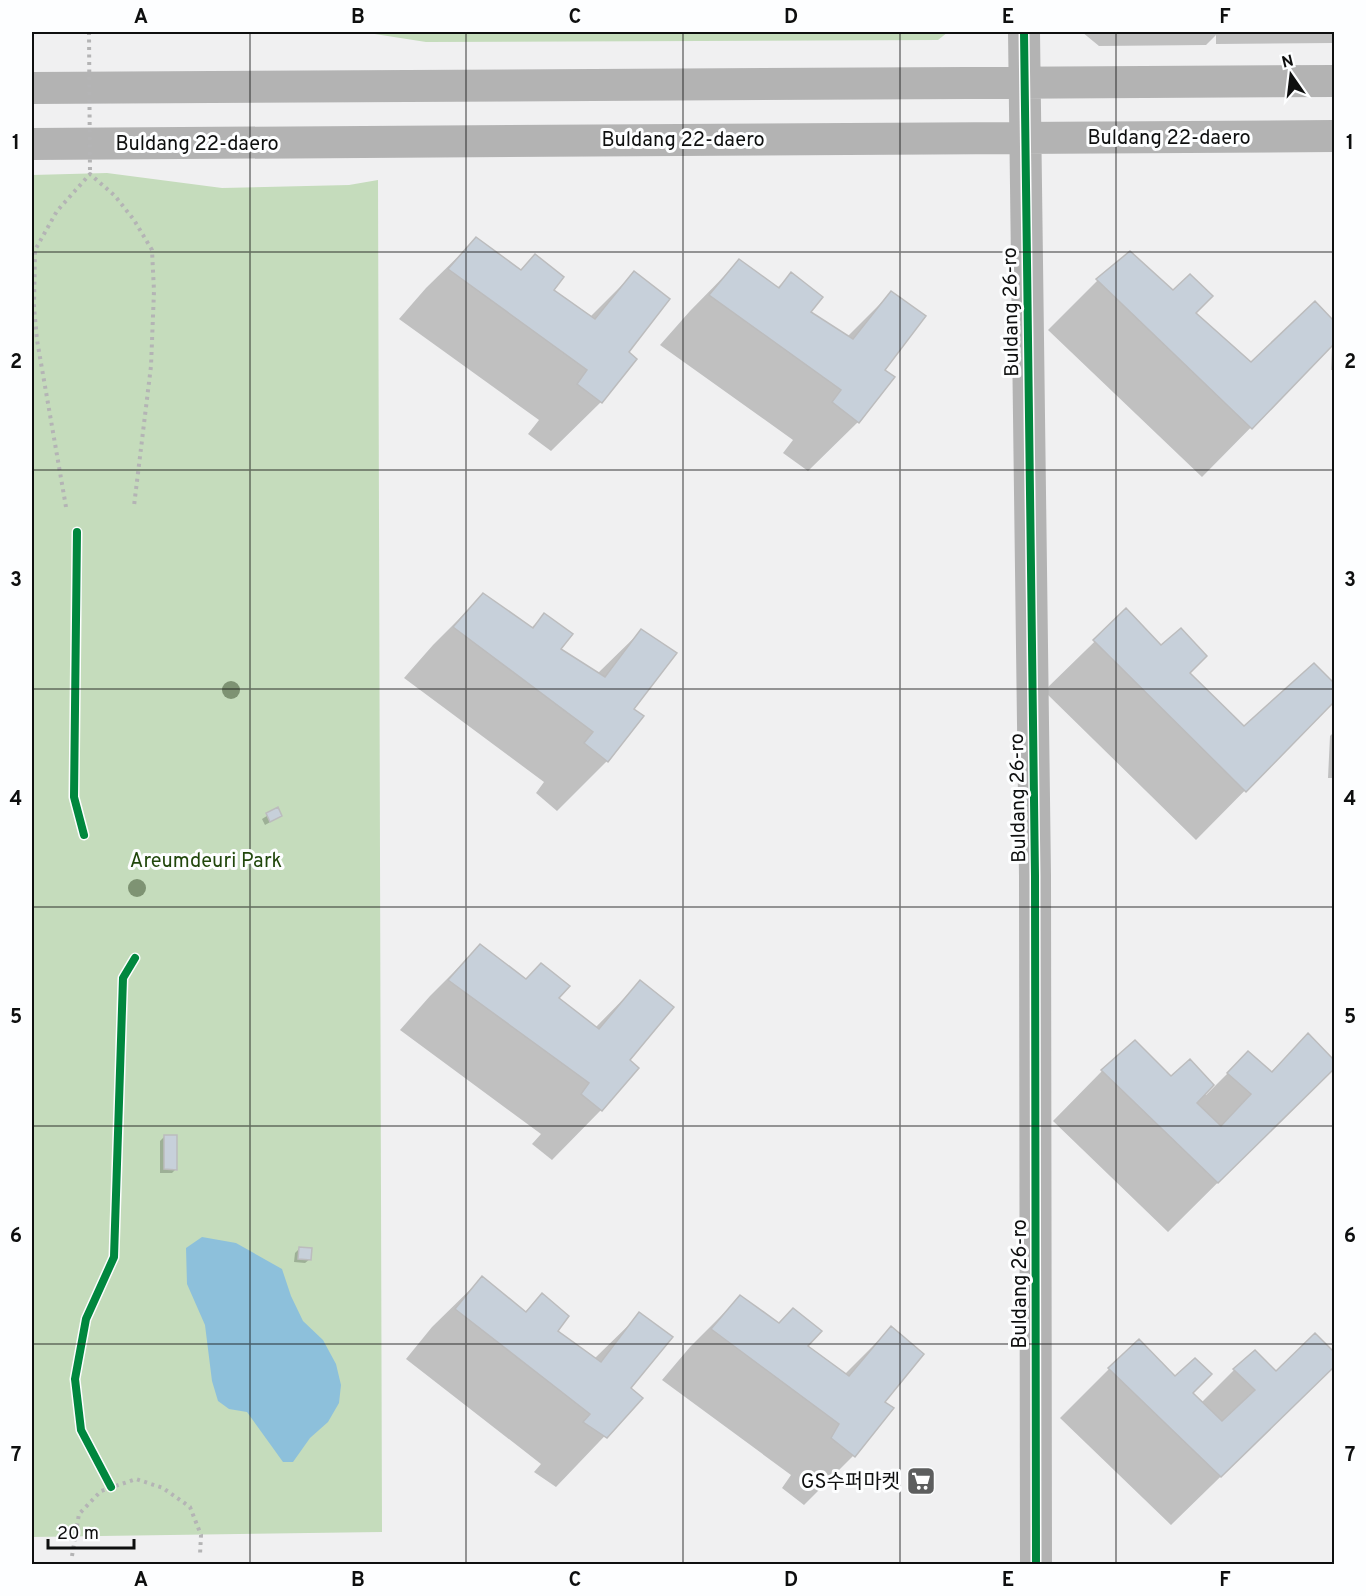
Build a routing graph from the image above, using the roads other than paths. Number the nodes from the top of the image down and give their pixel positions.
1 (1024, 32) edge
2 (1335, 81) edge
3 (1023, 83) junction
4 (32, 88) edge
5 (1335, 136) edge
6 (1024, 137) junction
7 (32, 144) edge
8 (1036, 1564) edge

1 - 3 main road, Buldang 26-ro
2 - 3 main road
3 - 4 main road
3 - 6 main road, Buldang 26-ro
5 - 6 main road, Buldang 22-daero
6 - 7 main road, Buldang 22-daero
6 - 8 main road, Buldang 26-ro

